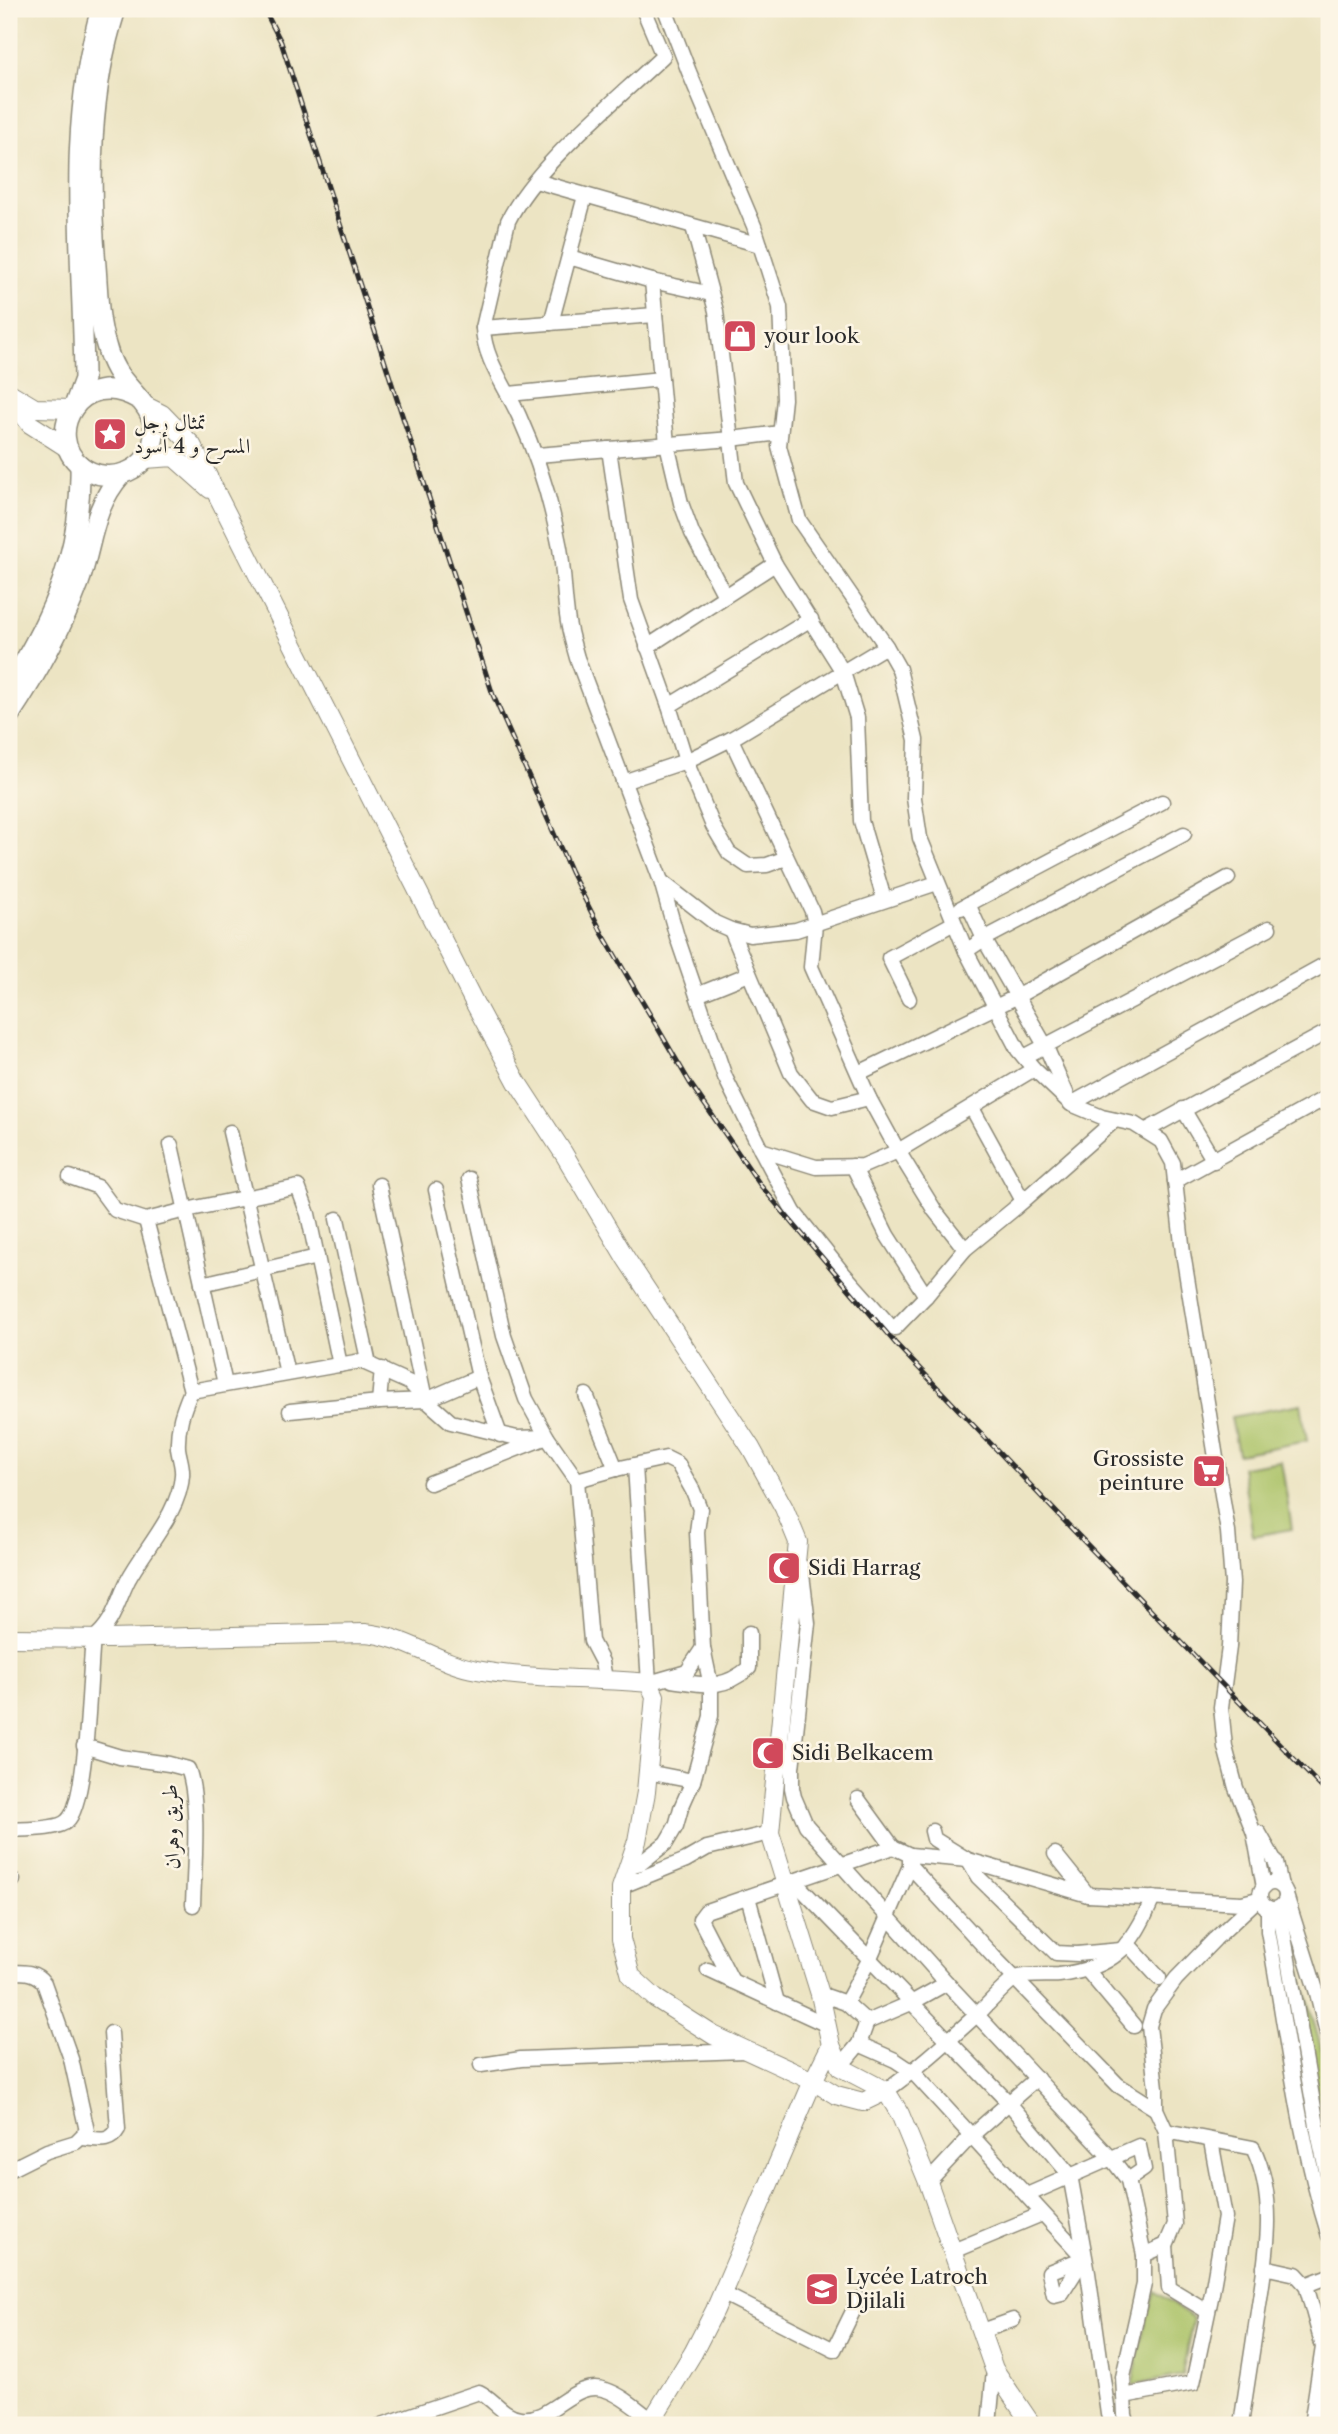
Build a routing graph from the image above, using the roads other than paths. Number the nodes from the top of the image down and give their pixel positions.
1 (101, 9) edge
2 (116, 9) edge
3 (643, 9) edge
4 (665, 9) edge
5 (536, 181) junction
6 (585, 196) junction
7 (693, 227) junction
8 (760, 245) junction
9 (569, 257) junction
10 (652, 281) junction
11 (711, 294) junction
12 (655, 315) junction
13 (551, 323) junction
14 (483, 328) junction
15 (661, 379) junction
16 (509, 394) junction
17 (9, 395) edge
18 (141, 402) junction
19 (72, 409) junction
20 (780, 433) junction
21 (731, 439) junction
22 (667, 444) junction
23 (609, 449) junction
24 (537, 456) junction
25 (74, 457) junction
26 (145, 459) junction
27 (121, 475) junction
28 (220, 499) junction
29 (775, 564) junction
30 (725, 596) junction
31 (811, 618) junction
32 (886, 646) junction
33 (647, 647) junction
34 (843, 672) junction
35 (9, 687) edge
36 (669, 706) junction
37 (9, 716) edge
38 (731, 739) junction
39 (686, 761) junction
40 (623, 782) junction
41 (1162, 802) dead end
42 (1184, 834) dead end
43 (786, 858) junction
44 (1228, 878) dead end
45 (661, 881) junction
46 (937, 883) junction
47 (884, 900) junction
48 (968, 904) junction
49 (952, 918) junction
50 (815, 924) junction
51 (1269, 928) dead end
52 (731, 930) junction
53 (984, 939) junction
54 (966, 951) junction
55 (1326, 964) dead end
56 (749, 974) junction
57 (697, 995) junction
58 (1016, 997) junction
59 (909, 999) dead end
60 (994, 1006) junction
61 (1329, 1031) edge
62 (1046, 1047) junction
63 (1024, 1057) junction
64 (1034, 1069) junction
65 (859, 1073) junction
66 (1329, 1097) edge
67 (869, 1098) junction
68 (1071, 1104) junction
69 (972, 1108) junction
70 (1183, 1109) junction
71 (1115, 1120) junction
72 (1145, 1131) junction
73 (230, 1132) dead end
74 (171, 1145) dead end
75 (761, 1150) junction
76 (898, 1151) junction
77 (1214, 1161) junction
78 (853, 1166) junction
79 (70, 1177) dead end
80 (469, 1179) dead end
81 (1175, 1181) junction
82 (379, 1185) dead end
83 (436, 1191) dead end
84 (245, 1197) junction
85 (1023, 1201) junction
86 (186, 1210) junction
87 (337, 1219) dead end
88 (146, 1220) junction
89 (965, 1249) junction
90 (317, 1257) junction
91 (263, 1271) junction
92 (202, 1284) junction
93 (926, 1296) junction
94 (340, 1365) junction
95 (375, 1366) junction
96 (287, 1373) junction
97 (479, 1377) junction
98 (225, 1384) junction
99 (191, 1391) junction
100 (586, 1395) dead end
101 (426, 1400) junction
102 (379, 1402) junction
103 (290, 1411) dead end
104 (500, 1435) junction
105 (547, 1437) junction
106 (635, 1466) junction
107 (616, 1469) junction
108 (577, 1480) junction
109 (430, 1483) dead end
110 (798, 1542) junction
111 (749, 1633) dead end
112 (9, 1638) edge
113 (93, 1639) junction
114 (703, 1648) junction
115 (605, 1679) junction
116 (657, 1681) junction
117 (711, 1686) junction
118 (85, 1746) junction
119 (648, 1772) junction
120 (693, 1781) junction
121 (858, 1799) dead end
122 (9, 1830) edge
123 (932, 1831) dead end
124 (770, 1833) junction
125 (893, 1847) junction
126 (1055, 1854) dead end
127 (910, 1860) junction
128 (968, 1860) junction
129 (841, 1864) junction
130 (629, 1866) junction
131 (789, 1883) junction
132 (622, 1886) junction
133 (1088, 1895) junction
134 (748, 1897) junction
135 (1273, 1897) junction
136 (1153, 1898) junction
137 (193, 1905) dead end
138 (887, 1916) junction
139 (1124, 1947) junction
140 (869, 1960) junction
141 (708, 1970) dead end
142 (1087, 1970) junction
143 (9, 1972) edge
144 (1016, 1978) junction
145 (1159, 1978) dead end
146 (732, 1981) junction
147 (947, 1983) junction
148 (820, 1994) junction
149 (777, 2002) junction
150 (846, 2003) junction
151 (911, 2003) junction
152 (977, 2014) junction
153 (867, 2022) junction
154 (825, 2024) junction
155 (1134, 2026) dead end
156 (111, 2033) dead end
157 (1329, 2040) edge
158 (948, 2042) junction
159 (859, 2044) junction
160 (831, 2045) junction
161 (744, 2051) junction
162 (481, 2065) dead end
163 (840, 2067) junction
164 (913, 2072) junction
165 (1037, 2078) junction
166 (813, 2081) junction
167 (886, 2091) junction
168 (1009, 2103) junction
169 (1156, 2109) junction
170 (1166, 2131) junction
171 (972, 2135) junction
172 (82, 2138) junction
173 (1211, 2141) junction
174 (1111, 2158) junction
175 (9, 2170) edge
176 (1070, 2175) junction
177 (1128, 2180) junction
178 (928, 2182) junction
179 (1329, 2183) edge
180 (1027, 2195) junction
181 (1042, 2214) junction
182 (1329, 2236) edge
183 (1166, 2245) junction
184 (953, 2251) junction
185 (1144, 2255) junction
186 (1084, 2258) junction
187 (1264, 2267) junction
188 (1329, 2276) edge
189 (1306, 2285) junction
190 (723, 2293) junction
191 (859, 2299) dead end
192 (1207, 2311) junction
193 (1013, 2320) dead end
194 (982, 2331) junction
195 (994, 2369) junction
196 (1124, 2396) junction
197 (650, 2423) edge
198 (382, 2425) edge
199 (989, 2425) edge
200 (1032, 2425) edge
201 (1112, 2425) edge
202 (1128, 2425) edge
203 (1241, 2425) edge
204 (1311, 2425) edge

1 - 19 highway
2 - 18 highway
3 - 5 street
4 - 8 street
5 - 6 street
5 - 14 street
6 - 7 street
6 - 9 street
7 - 8 street
7 - 11 street
8 - 20 street
9 - 10 street
9 - 13 street
10 - 11 street
10 - 12 street
11 - 21 street
12 - 13 street
12 - 15 street
13 - 14 street
14 - 16 street
15 - 16 street
15 - 22 street
16 - 24 street
17 - 19 main road
17 - 25 main road
18 - 19 highway
18 - 26 highway
18 - 28 main road
19 - 25 highway
20 - 21 street
20 - 32 street
21 - 22 street
21 - 29 street
22 - 23 street
22 - 30 street
23 - 24 street
23 - 33 street
24 - 40 street
25 - 27 highway
25 - 35 highway
26 - 27 highway
26 - 28 main road
27 - 37 highway
28 - 110 main road
29 - 30 street
29 - 31 street
30 - 33 street
31 - 34 street
31 - 36 street
32 - 34 street
32 - 46 street
33 - 36 street
34 - 38 street
34 - 47 street
36 - 39 street
38 - 39 street
38 - 43 street
39 - 40 street
39 - 43 street
40 - 45 street
41 - 48 street
42 - 53 street
43 - 50 street
44 - 58 street
45 - 52 street
45 - 57 street
46 - 47 street
46 - 49 street
47 - 50 street
48 - 49 street
48 - 53 street
49 - 54 street
49 - 59 street
50 - 52 street
50 - 65 street
51 - 62 street
52 - 56 street
53 - 54 street
53 - 58 street
54 - 60 street
55 - 68 street
56 - 57 street
56 - 67 street
57 - 75 street
58 - 60 street
58 - 62 street
60 - 63 street
60 - 65 street
61 - 70 street
62 - 63 street
62 - 68 street
63 - 64 street
64 - 68 street
64 - 69 street
65 - 67 street
66 - 77 street
67 - 76 street
68 - 71 street
69 - 76 street
69 - 85 street
70 - 72 street
70 - 77 street
71 - 72 street
71 - 85 street
72 - 81 street
73 - 84 street
74 - 86 street
75 - 78 street
75 - 93 street
76 - 78 street
76 - 89 street
77 - 81 street
78 - 93 street
79 - 88 street
80 - 105 street
81 - 135 street
82 - 101 street
83 - 97 street
84 - 86 street
84 - 90 street
84 - 91 street
85 - 89 street
86 - 88 street
86 - 92 street
87 - 95 street
88 - 99 street
89 - 93 street
90 - 91 street
90 - 94 street
91 - 92 street
91 - 96 street
92 - 98 street
94 - 95 street
94 - 96 street
95 - 101 street
95 - 102 street
96 - 98 street
97 - 101 street
97 - 104 street
98 - 99 street
99 - 113 street
100 - 107 street
101 - 102 street
101 - 104 street
102 - 103 street
104 - 105 street
105 - 108 street
105 - 109 street
106 - 107 street
106 - 114 street
106 - 116 street
107 - 108 street
108 - 115 street
110 - 124 main road
110 - 129 street
111 - 117 street
112 - 113 main road
113 - 115 main road
113 - 118 street
114 - 116 street
114 - 117 street
115 - 116 main road
116 - 117 street
116 - 119 main road
117 - 120 street
118 - 122 street
118 - 137 street, طريق وهران
119 - 120 street
119 - 130 main road
120 - 130 street
121 - 125 street
123 - 128 street
124 - 131 main road
124 - 132 street
125 - 127 street
125 - 129 street
126 - 133 street
127 - 128 street
127 - 138 street
127 - 144 street
128 - 133 street
128 - 139 street
129 - 131 street
129 - 138 street
130 - 132 main road
131 - 134 street
131 - 140 street
131 - 148 main road
132 - 161 main road
133 - 136 street
134 - 146 street
134 - 149 street
135 - 136 street
135 - 157 street
135 - 169 street
135 - 179 street
135 - 182 street
136 - 139 street
138 - 140 street
138 - 147 street
139 - 142 street
139 - 145 street
140 - 150 street
140 - 151 street
141 - 146 street
142 - 144 street
142 - 155 street
143 - 172 street
144 - 152 street
144 - 169 street
146 - 149 street
147 - 151 street
147 - 152 street
148 - 150 street
148 - 154 main road
149 - 154 street
150 - 153 street
151 - 153 street
151 - 158 street
152 - 158 street
152 - 165 street
153 - 159 street
154 - 160 main road
156 - 172 street
158 - 164 street
158 - 168 street
159 - 163 street
159 - 164 street
160 - 163 main road
160 - 166 main road
161 - 162 street
161 - 166 main road
163 - 167 main road
164 - 167 street
164 - 171 street
165 - 168 street
165 - 174 street
166 - 167 main road
166 - 190 main road
167 - 178 main road
168 - 171 street
168 - 176 street
169 - 170 street
170 - 173 street
170 - 183 street
171 - 178 street
171 - 180 street
172 - 175 street
173 - 187 street
173 - 192 street
174 - 176 street
174 - 177 street
174 - 177 street
176 - 180 street
176 - 186 street
177 - 185 street
178 - 184 main road
180 - 181 street
181 - 184 street
181 - 186 street
183 - 185 street
183 - 192 street
184 - 194 main road
185 - 196 street
186 - 201 street
187 - 189 street
187 - 203 street
188 - 189 street
189 - 204 street
190 - 191 street
190 - 197 main road
192 - 196 street
193 - 194 street
194 - 195 main road
195 - 199 street
195 - 200 main road
196 - 202 street
197 - 198 street

